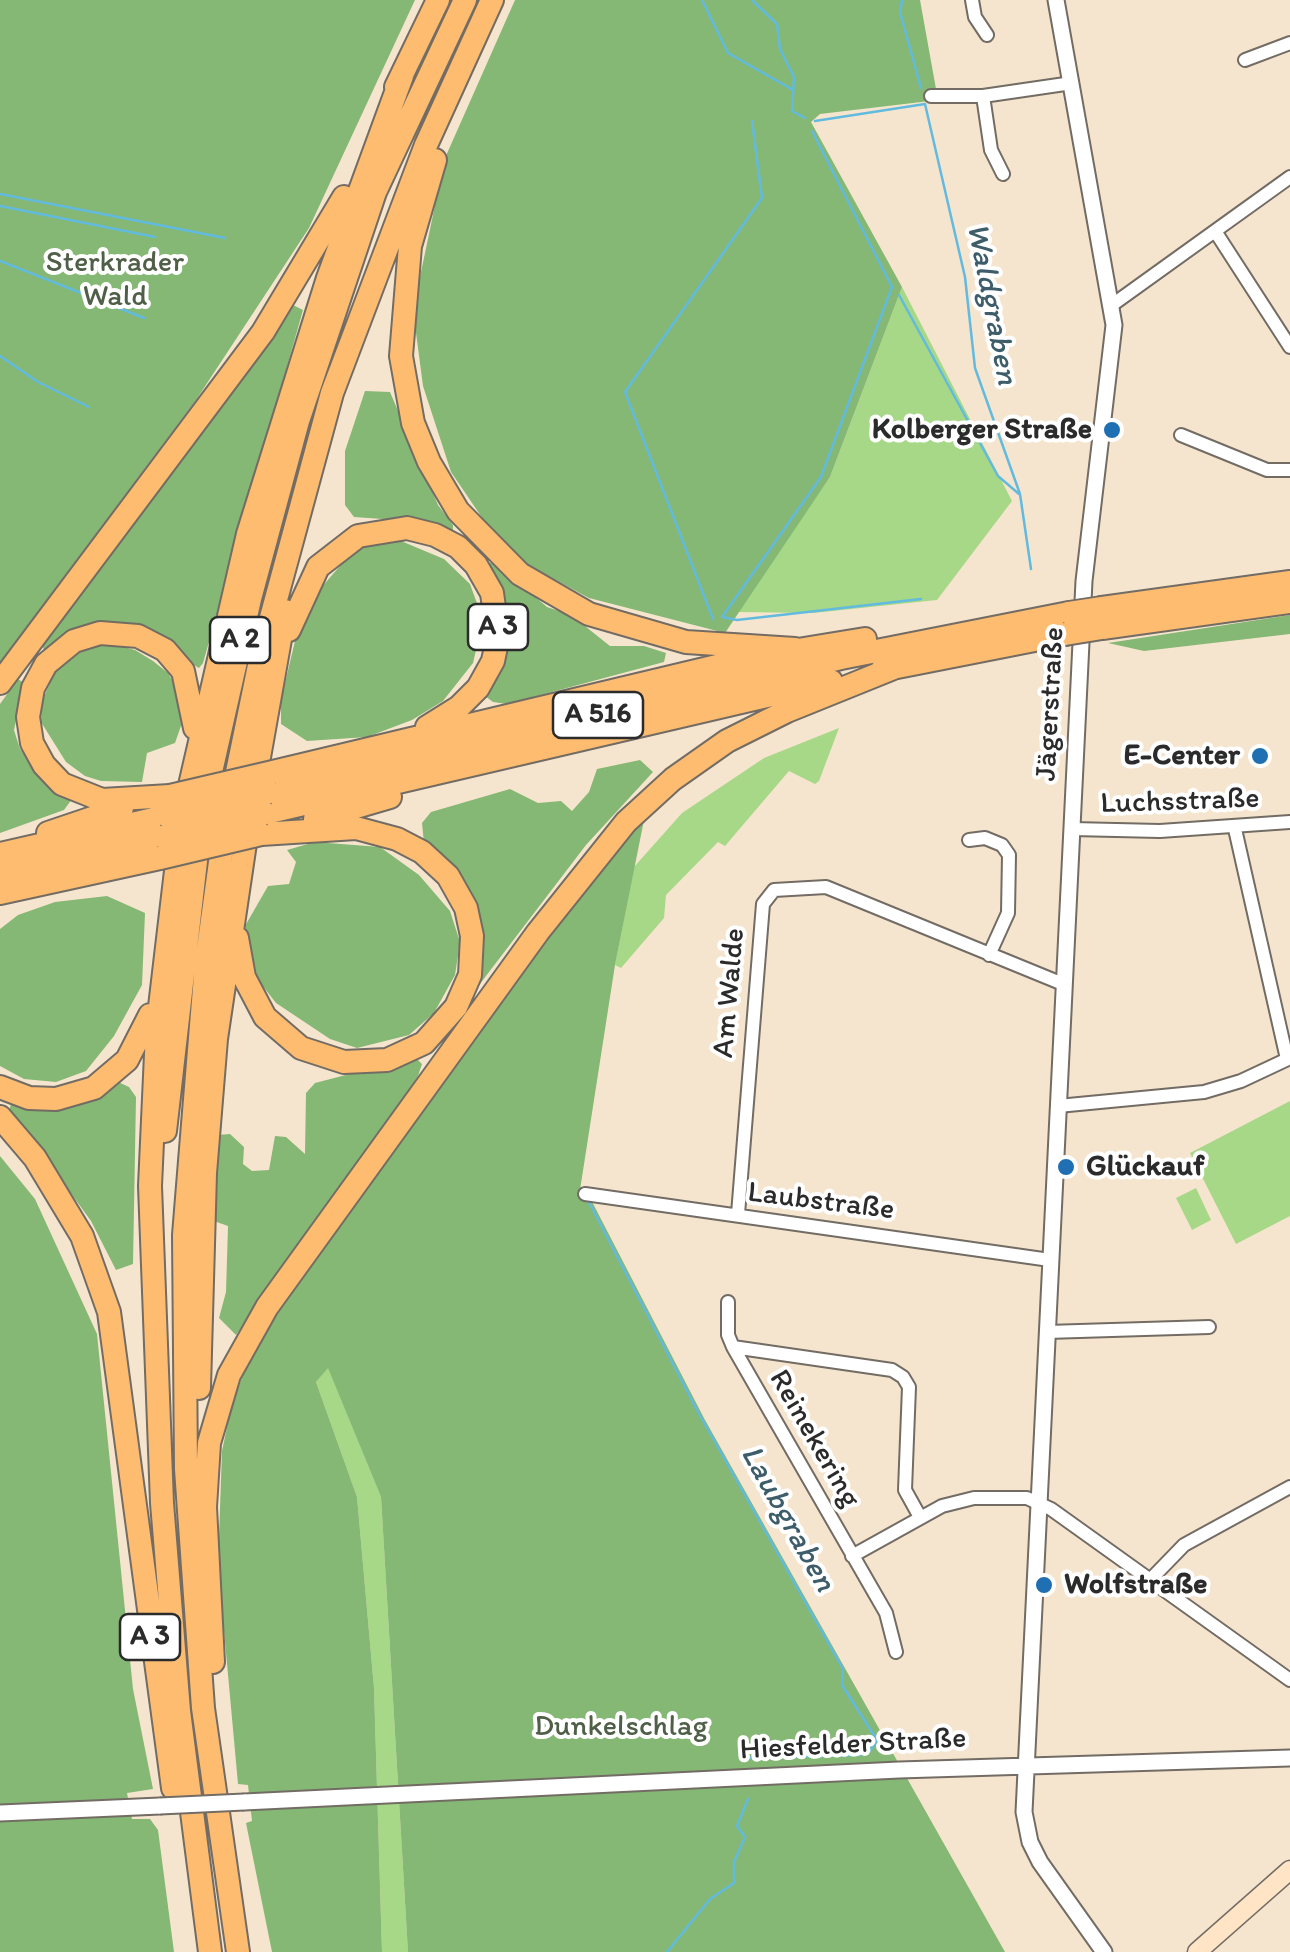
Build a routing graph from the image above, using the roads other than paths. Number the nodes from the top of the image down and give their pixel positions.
1 (438, 0) edge
2 (465, 0) edge
3 (492, 0) edge
4 (972, 0) edge
5 (1056, 0) edge
6 (987, 35) dead end
7 (472, 41) junction
8 (1290, 44) edge
9 (1244, 60) dead end
10 (402, 76) junction
11 (1072, 84) junction
12 (931, 96) dead end
13 (983, 96) junction
14 (1004, 174) dead end
15 (1290, 177) edge
16 (1215, 231) junction
17 (1112, 306) junction
18 (1290, 347) edge
19 (1181, 436) dead end
20 (1290, 470) edge
21 (302, 496) junction
22 (1290, 582) edge
23 (1290, 602) edge
24 (1102, 618) junction
25 (1067, 623) junction
26 (927, 640) junction
27 (795, 649) junction
28 (278, 661) junction
29 (896, 667) junction
30 (0, 684) edge
31 (389, 744) junction
32 (197, 746) junction
33 (267, 803) junction
34 (1290, 822) edge
35 (165, 826) junction
36 (1072, 829) junction
37 (1235, 829) junction
38 (970, 840) dead end
39 (7, 853) edge
40 (108, 869) junction
41 (0, 874) edge
42 (237, 886) junction
43 (0, 893) edge
44 (0, 912) edge
45 (990, 955) junction
46 (162, 984) junction
47 (1064, 984) junction
48 (1288, 1058) edge
49 (0, 1087) edge
50 (1058, 1106) junction
51 (0, 1116) edge
52 (585, 1194) dead end
53 (738, 1214) junction
54 (1050, 1260) junction
55 (728, 1302) dead end
56 (156, 1314) junction
57 (1208, 1327) dead end
58 (1047, 1332) junction
59 (733, 1347) junction
60 (1290, 1487) edge
61 (1038, 1502) junction
62 (920, 1517) junction
63 (852, 1556) junction
64 (1151, 1579) junction
65 (896, 1652) dead end
66 (212, 1656) junction
67 (1290, 1680) edge
68 (203, 1708) junction
69 (1290, 1758) edge
70 (1026, 1764) junction
71 (0, 1814) edge
72 (1290, 1870) edge
73 (198, 1882) junction
74 (210, 1952) edge
75 (238, 1952) edge
76 (1104, 1952) edge
77 (1198, 1952) edge

1 - 10 highway
2 - 56 highway, A 2
3 - 7 highway, A 2
4 - 6 street
5 - 11 street, Jägerstraße
7 - 21 highway, A 2
7 - 27 highway
8 - 9 street
10 - 30 highway
10 - 32 highway
11 - 13 street
11 - 17 street, Jägerstraße
12 - 13 street
13 - 14 street
15 - 16 street
16 - 17 street
16 - 18 street
17 - 36 street, Jägerstraße
19 - 20 street
21 - 28 highway
21 - 68 highway, A 2
22 - 24 highway, A 516
23 - 24 highway, A 516
24 - 25 highway, A 516, bridge
25 - 26 highway, A 516
25 - 29 highway, A 516
26 - 27 highway
26 - 33 highway, A 516
27 - 31 highway
28 - 31 highway, A 3
28 - 42 highway
29 - 33 highway, A 516
29 - 66 highway
31 - 33 highway, A 3
32 - 35 highway
32 - 46 highway
33 - 35 highway, A 516, bridge
33 - 35 highway, bridge
33 - 42 highway
34 - 37 street, Luchsstraße
35 - 39 highway, A 516
35 - 40 highway
35 - 41 highway, A 516
36 - 37 street, Luchsstraße
36 - 47 street, Jägerstraße
37 - 48 street
38 - 45 street
40 - 43 highway
40 - 44 highway
42 - 66 highway
45 - 47 street, Am Walde
45 - 53 street, Am Walde
46 - 49 highway
46 - 56 highway
47 - 50 street, Jägerstraße
48 - 50 street
50 - 54 street, Jägerstraße
51 - 73 highway, A 3
52 - 53 street, Laubstraße
53 - 54 street, Laubstraße
54 - 58 street, Jägerstraße
55 - 59 street, Reinekering
56 - 73 highway, A 2
57 - 58 street
58 - 61 street, Jägerstraße
59 - 62 street, Reinekering
59 - 63 street, Reinekering
60 - 64 street
61 - 62 street, Reinekering
61 - 64 street
61 - 70 street
62 - 63 street, Reinekering
63 - 65 street, Reinekering
64 - 67 street
66 - 68 highway
68 - 75 highway
69 - 70 street, Hiesfelder Straße
70 - 71 street, Hiesfelder Straße, bridge
70 - 76 street
72 - 77 main road
73 - 74 highway, A 3

